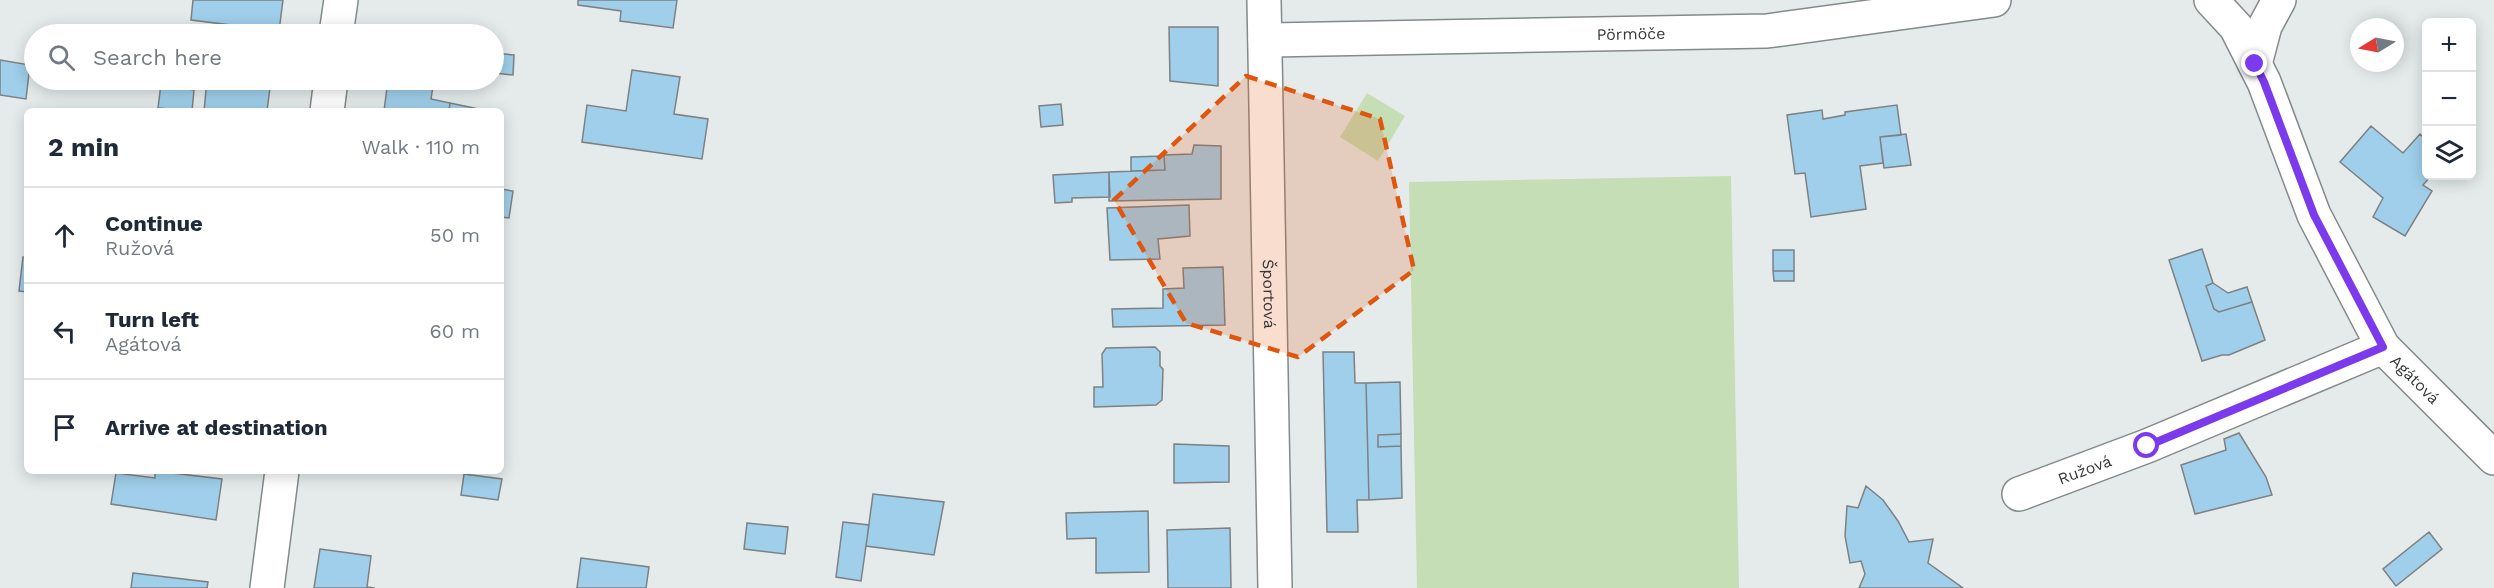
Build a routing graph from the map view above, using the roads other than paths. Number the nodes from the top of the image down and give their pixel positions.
1 (340, 0) edge
2 (1264, 0) edge
3 (1994, 0) edge
4 (2211, 0) edge
5 (2279, 0) edge
6 (337, 24) edge
7 (1265, 40) junction
8 (2255, 64) junction
9 (330, 90) edge
10 (327, 108) edge
11 (2383, 347) junction
12 (2494, 458) edge
13 (282, 474) edge
14 (2019, 494) dead end
15 (267, 588) edge
16 (1275, 588) edge

1 - 6 street
2 - 7 street, Športová
3 - 7 street, Pörmöče
4 - 8 street, Agátová
5 - 8 street
7 - 16 street, Športová
8 - 11 street, Agátová
9 - 10 street
11 - 12 street, Agátová
11 - 14 street, Ružová
13 - 15 street

